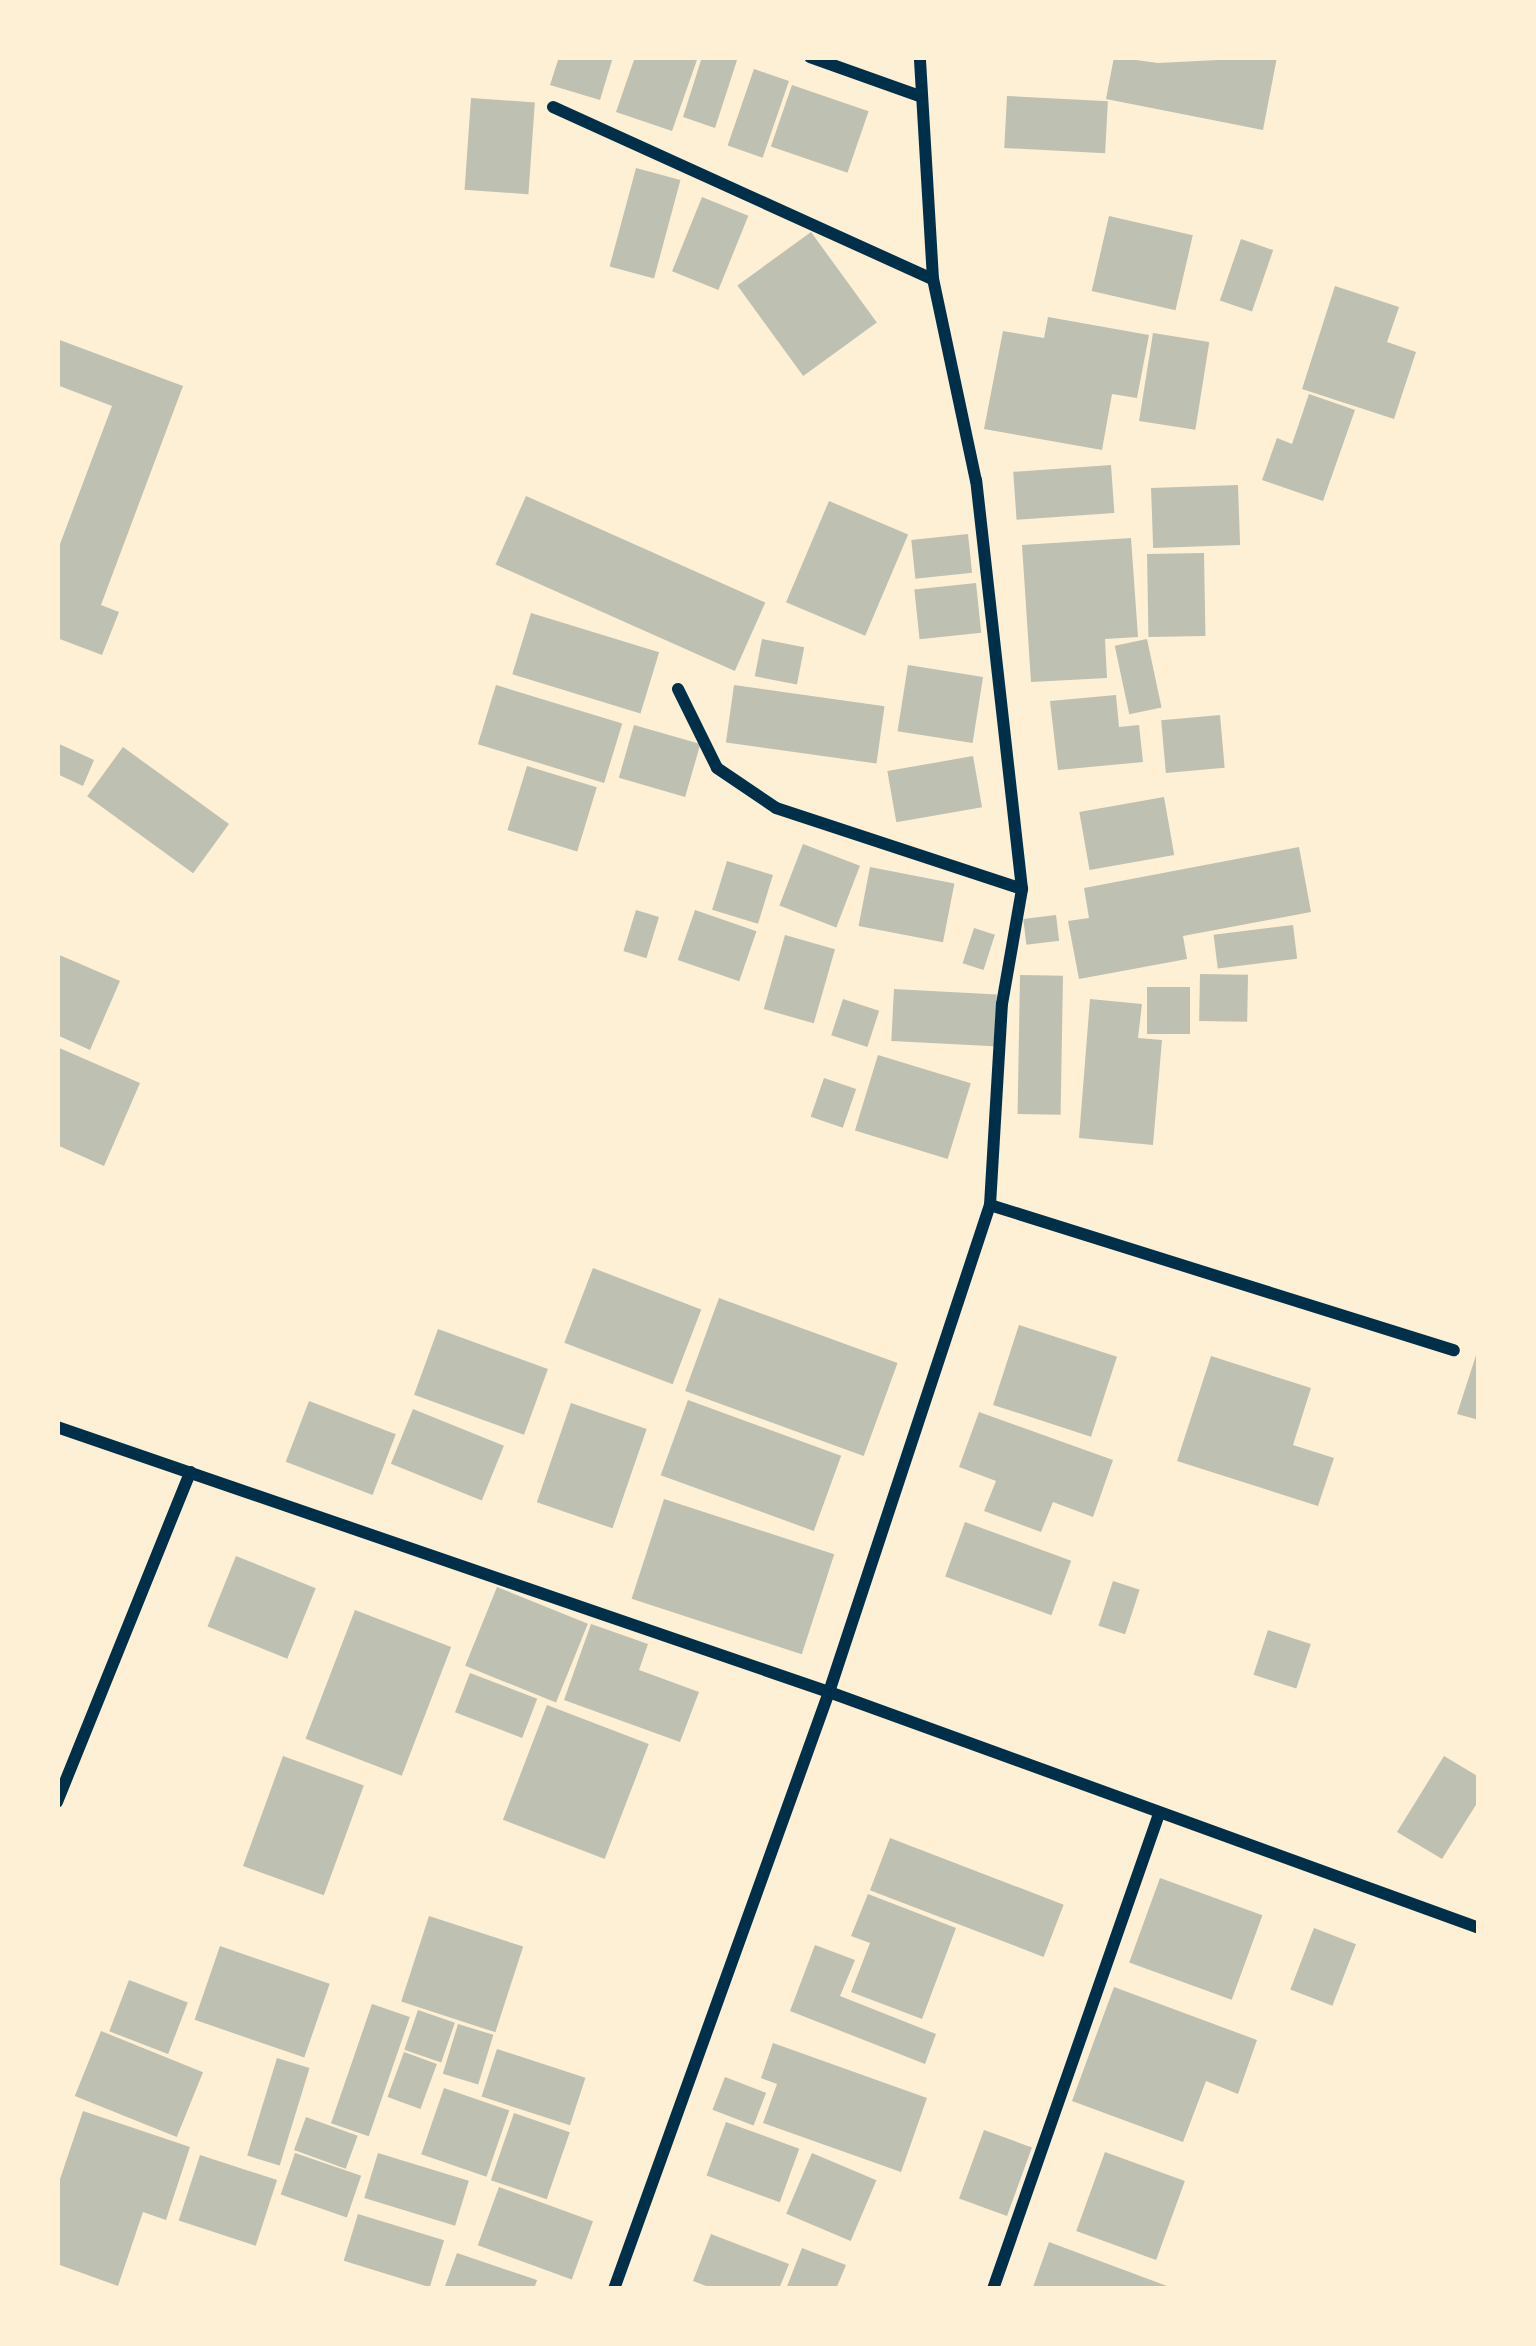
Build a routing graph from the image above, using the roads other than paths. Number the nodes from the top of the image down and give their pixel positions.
1 (810, 57) edge
2 (920, 57) edge
3 (917, 95) junction
4 (553, 107) dead end
5 (932, 279) junction
6 (678, 688) dead end
7 (1022, 889) junction
8 (990, 1204) junction
9 (1454, 1350) dead end
10 (57, 1427) edge
11 (190, 1472) junction
12 (829, 1692) junction
13 (57, 1802) edge
14 (1159, 1814) junction
15 (1479, 1928) edge
16 (614, 2289) edge
17 (993, 2289) edge

1 - 3 street
2 - 3 street
3 - 5 street
4 - 5 street
5 - 7 street
6 - 7 street
7 - 8 street
8 - 9 street
8 - 12 street
10 - 11 street
11 - 12 street
11 - 13 street
12 - 14 street
12 - 16 street
14 - 15 street
14 - 17 street

